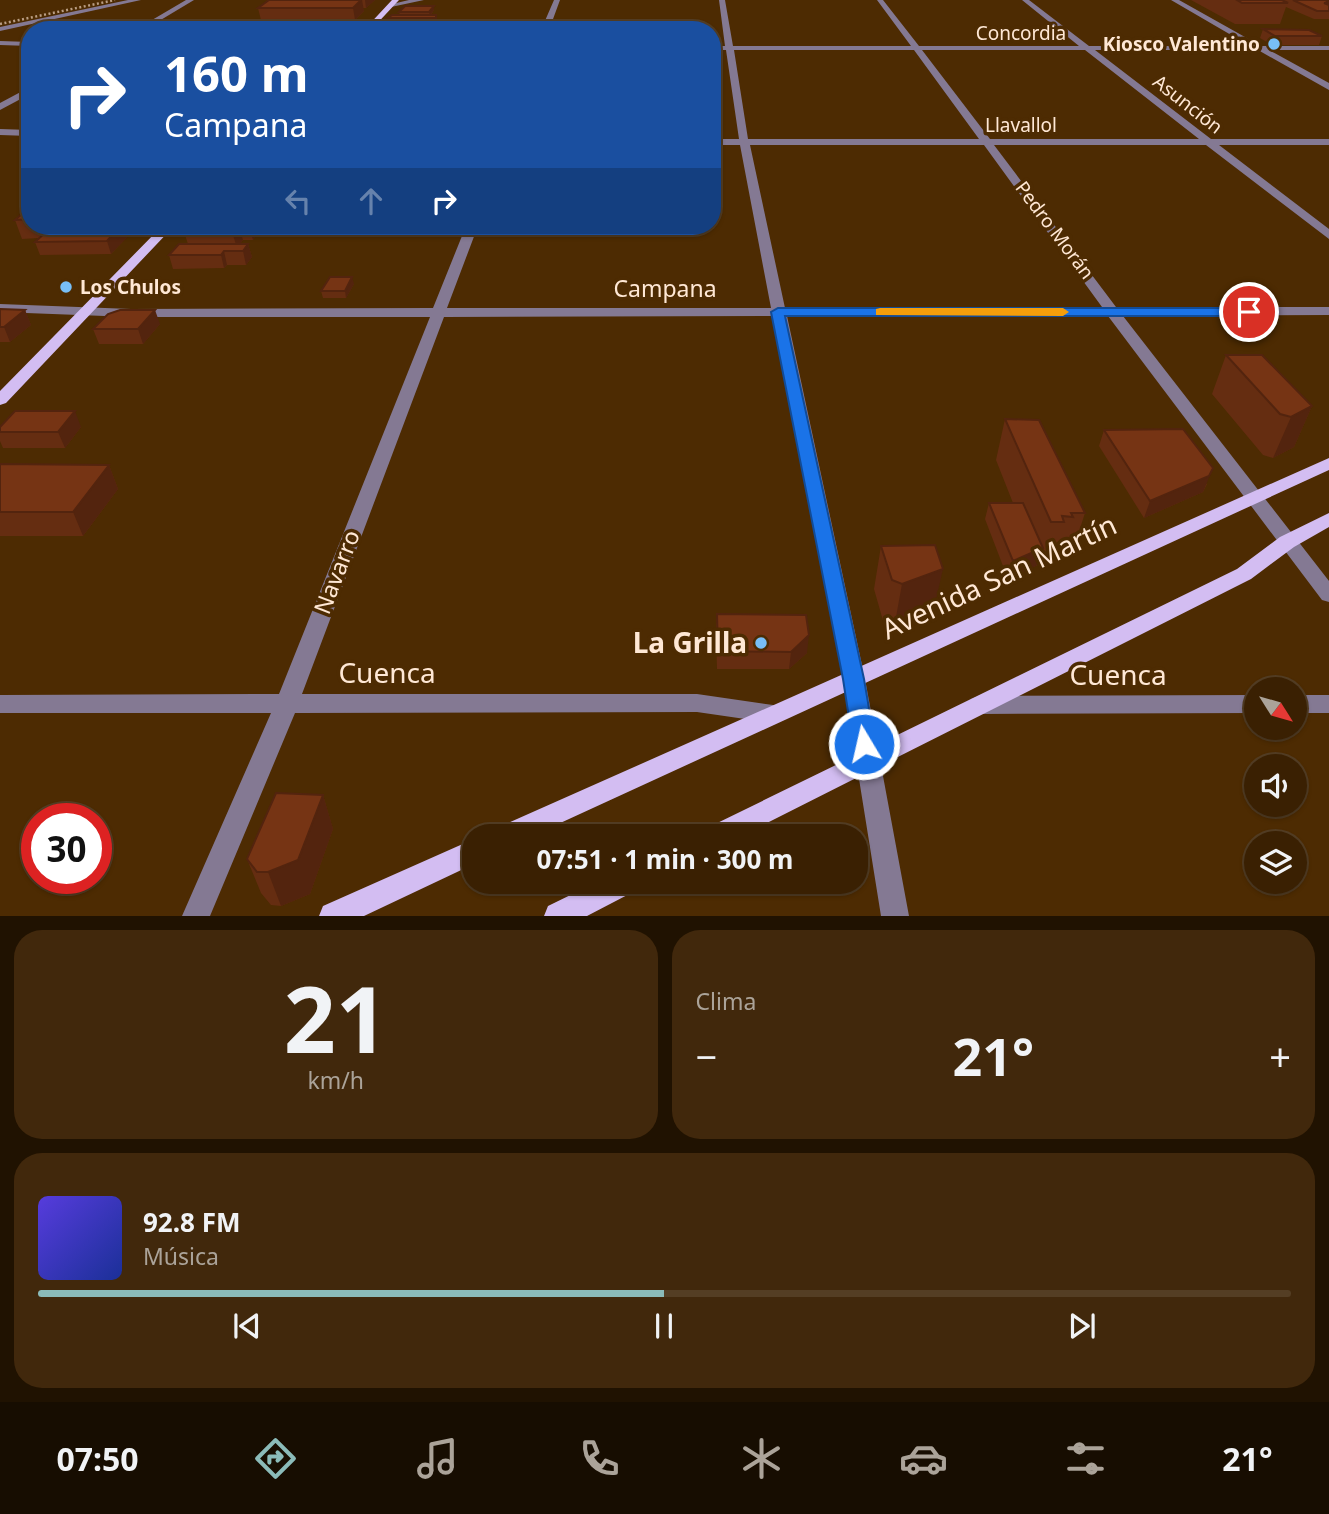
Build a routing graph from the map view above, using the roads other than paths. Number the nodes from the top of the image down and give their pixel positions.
1 (138, 0) edge
2 (191, 0) edge
3 (421, 0) edge
4 (557, 0) edge
5 (722, 0) edge
6 (880, 0) edge
7 (1025, 0) edge
8 (1174, 0) edge
9 (394, 3) edge
10 (38, 21) edge
11 (154, 21) edge
12 (376, 21) edge
13 (549, 21) edge
14 (21, 25) edge
15 (0, 29) edge
16 (0, 43) edge
17 (21, 44) edge
18 (721, 48) edge
19 (729, 48) junction
20 (1089, 48) junction
21 (1257, 48) junction
22 (1329, 48) edge
23 (917, 49) junction
24 (1329, 87) edge
25 (21, 95) edge
26 (0, 107) edge
27 (0, 132) edge
28 (21, 133) edge
29 (721, 142) edge
30 (744, 142) junction
31 (1207, 142) junction
32 (1329, 142) edge
33 (990, 143) junction
34 (159, 235) edge
35 (468, 235) edge
36 (1329, 235) edge
37 (0, 308) edge
38 (438, 311) junction
39 (1329, 311) edge
40 (85, 312) junction
41 (778, 312) junction
42 (1116, 312) junction
43 (0, 400) edge
44 (1329, 463) edge
45 (1250, 497) junction
46 (1329, 519) edge
47 (1287, 542) junction
48 (1329, 595) edge
49 (853, 679) junction
50 (286, 703) junction
51 (0, 704) edge
52 (1244, 704) edge
53 (1307, 704) edge
54 (1329, 704) edge
55 (979, 705) junction
56 (773, 714) junction
57 (867, 761) junction
58 (532, 824) edge
59 (740, 824) edge
60 (462, 856) edge
61 (601, 894) edge
62 (196, 915) edge
63 (333, 915) edge
64 (558, 915) edge
65 (895, 915) edge

1 - 10 street
2 - 11 street
3 - 9 street
4 - 13 street
5 - 19 street
6 - 23 street, Pedro Morán
7 - 20 street, Asunción
8 - 21 street
9 - 12 main road
14 - 15 street
16 - 17 street
18 - 19 street, Concordia
19 - 23 street, Concordia
19 - 30 street
20 - 21 street, Concordia
20 - 23 street, Concordia
20 - 31 street, Asunción
21 - 22 street, Concordia
21 - 24 street
23 - 33 street, Pedro Morán
25 - 26 street
27 - 28 street
29 - 30 street, Llavallol
30 - 33 street, Llavallol
30 - 41 street
31 - 32 street, Llavallol
31 - 33 street, Llavallol
31 - 36 street, Asunción
33 - 42 street, Pedro Morán
34 - 40 main road
35 - 38 street, Navarro
37 - 40 street, Campana
38 - 40 street, Campana
38 - 41 street, Campana
38 - 50 street, Navarro
39 - 42 street, Campana
40 - 43 main road
41 - 42 street, Campana
41 - 49 street
42 - 45 street, Pedro Morán
44 - 45 main road, Avenida San Martín
45 - 47 street, Pedro Morán
45 - 49 main road, Avenida San Martín
46 - 47 main road
47 - 48 street, Pedro Morán
47 - 55 main road
49 - 56 main road, Avenida San Martín
49 - 57 street
50 - 51 street, Cuenca
50 - 56 street, Cuenca
50 - 62 street, Navarro
52 - 55 street, Cuenca
53 - 54 street
55 - 57 main road
56 - 58 main road, Avenida San Martín
57 - 59 main road
57 - 65 street
60 - 63 main road
61 - 64 main road

